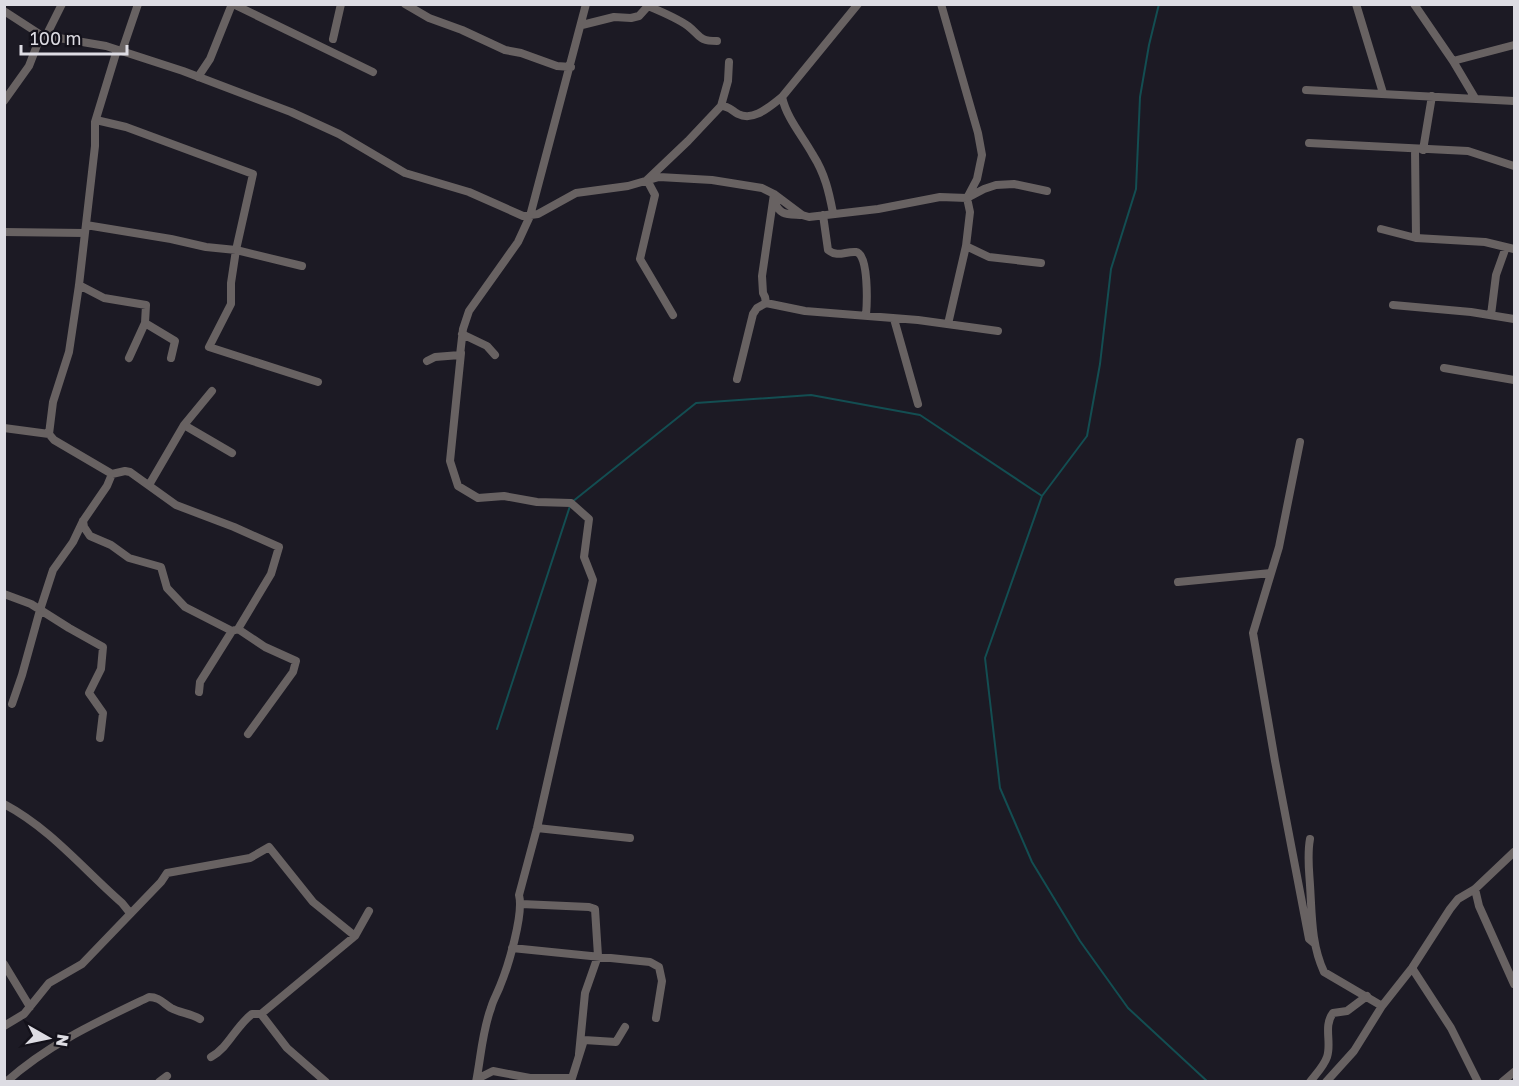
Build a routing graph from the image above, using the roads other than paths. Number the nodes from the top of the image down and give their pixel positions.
1 (62, 4) edge
2 (138, 4) edge
3 (232, 4) edge
4 (341, 4) edge
5 (405, 4) edge
6 (586, 4) edge
7 (858, 4) edge
8 (941, 4) edge
9 (1356, 4) edge
10 (1414, 4) edge
11 (4, 11) edge
12 (582, 25) junction
13 (44, 36) junction
14 (333, 39) dead end
15 (717, 41) dead end
16 (1515, 45) edge
17 (120, 50) junction
18 (1453, 61) junction
19 (729, 62) dead end
20 (571, 67) junction
21 (373, 72) dead end
22 (198, 77) junction
23 (1306, 90) dead end
24 (7, 92) edge
25 (1383, 93) junction
26 (1432, 96) junction
27 (782, 97) junction
28 (1475, 98) junction
29 (4, 101) edge
30 (1515, 101) edge
31 (721, 106) junction
32 (96, 120) junction
33 (1309, 143) dead end
34 (1419, 149) junction
35 (1515, 166) edge
36 (647, 180) junction
37 (1047, 190) dead end
38 (774, 197) junction
39 (968, 198) junction
40 (833, 213) junction
41 (823, 215) junction
42 (530, 216) junction
43 (85, 229) junction
44 (1381, 229) dead end
45 (4, 232) edge
46 (1416, 238) junction
47 (966, 246) junction
48 (1510, 248) edge
49 (236, 250) junction
50 (1041, 263) dead end
51 (302, 266) dead end
52 (79, 285) junction
53 (766, 303) junction
54 (1393, 305) dead end
55 (673, 315) dead end
56 (866, 315) junction
57 (1491, 315) junction
58 (894, 319) junction
59 (1515, 319) edge
60 (145, 322) junction
61 (948, 324) junction
62 (998, 331) dead end
63 (462, 334) junction
64 (460, 353) junction
65 (495, 356) dead end
66 (129, 358) dead end
67 (171, 358) dead end
68 (427, 361) dead end
69 (1444, 369) dead end
70 (737, 379) dead end
71 (1515, 380) edge
72 (318, 382) dead end
73 (212, 391) dead end
74 (918, 404) dead end
75 (184, 425) junction
76 (4, 428) edge
77 (48, 435) junction
78 (1300, 442) dead end
79 (232, 453) dead end
80 (112, 474) junction
81 (149, 485) junction
82 (83, 521) junction
83 (1271, 573) junction
84 (1178, 582) dead end
85 (4, 594) edge
86 (39, 610) junction
87 (235, 630) junction
88 (199, 692) dead end
89 (12, 704) dead end
90 (248, 734) dead end
91 (100, 738) dead end
92 (4, 804) edge
93 (537, 828) junction
94 (630, 838) dead end
95 (1310, 839) dead end
96 (1515, 852) edge
97 (1475, 889) junction
98 (521, 904) junction
99 (369, 910) dead end
100 (130, 913) junction
101 (355, 936) junction
102 (1315, 944) junction
103 (512, 948) junction
104 (598, 956) junction
105 (4, 964) edge
106 (1412, 968) junction
107 (1515, 984) edge
108 (1367, 996) junction
109 (1382, 1006) junction
110 (30, 1007) junction
111 (261, 1014) junction
112 (656, 1018) dead end
113 (200, 1019) dead end
114 (4, 1026) edge
115 (624, 1027) dead end
116 (579, 1054) junction
117 (212, 1058) dead end
118 (1515, 1072) edge
119 (476, 1080) edge
120 (6, 1082) edge
121 (326, 1082) edge
122 (1310, 1082) edge
123 (1326, 1082) edge
124 (1478, 1082) edge
125 (1502, 1082) edge

1 - 13 street
2 - 17 street
3 - 21 street
3 - 22 street
4 - 14 street
5 - 20 street
6 - 12 street
7 - 27 street
8 - 39 street
9 - 25 street
10 - 18 street
11 - 13 street
12 - 15 street
12 - 20 street
13 - 17 street
13 - 24 street
16 - 18 street
17 - 22 street
17 - 32 street
18 - 28 street
19 - 31 street
20 - 42 street
22 - 42 street
23 - 25 street
24 - 29 street
25 - 26 street
26 - 28 street
26 - 34 street
27 - 31 street
27 - 40 street
28 - 30 street
31 - 36 street
32 - 43 street
32 - 49 street
33 - 34 street
34 - 35 street
34 - 46 street
36 - 38 street
36 - 42 street
36 - 55 street
37 - 39 street
38 - 41 street
38 - 53 street
39 - 40 street
39 - 47 street
40 - 41 street
41 - 56 street
42 - 63 street
43 - 45 street
43 - 49 street
43 - 52 street
44 - 46 street
46 - 48 street
47 - 50 street
47 - 61 street
48 - 57 street
49 - 51 street
49 - 72 street
52 - 60 street
52 - 77 street
53 - 56 street
53 - 70 street
54 - 57 street
56 - 58 street
57 - 59 street
58 - 61 street
58 - 74 street
60 - 66 street
60 - 67 street
61 - 62 street
63 - 64 street
63 - 65 street
64 - 68 street
64 - 93 street
69 - 71 street
73 - 75 street
75 - 79 street
75 - 81 street
76 - 77 street
77 - 80 street
78 - 83 street
80 - 81 street
80 - 82 street
81 - 87 street
82 - 86 street
82 - 87 street
83 - 84 street
83 - 102 street
85 - 86 street
86 - 89 street
86 - 91 street
87 - 88 street
87 - 90 street
92 - 100 street
93 - 94 street
93 - 98 street
95 - 102 street
96 - 97 street
97 - 106 street
97 - 107 street
98 - 103 street
98 - 104 street
99 - 101 street
100 - 101 street
100 - 110 street
101 - 111 street
102 - 108 street
103 - 104 street
103 - 119 street
104 - 112 street
104 - 116 street
105 - 110 street
106 - 109 street
106 - 124 street
108 - 109 street
108 - 122 street
109 - 123 street
110 - 114 street
111 - 117 street
111 - 121 street
113 - 120 street
115 - 116 street
116 - 119 street
118 - 125 street

